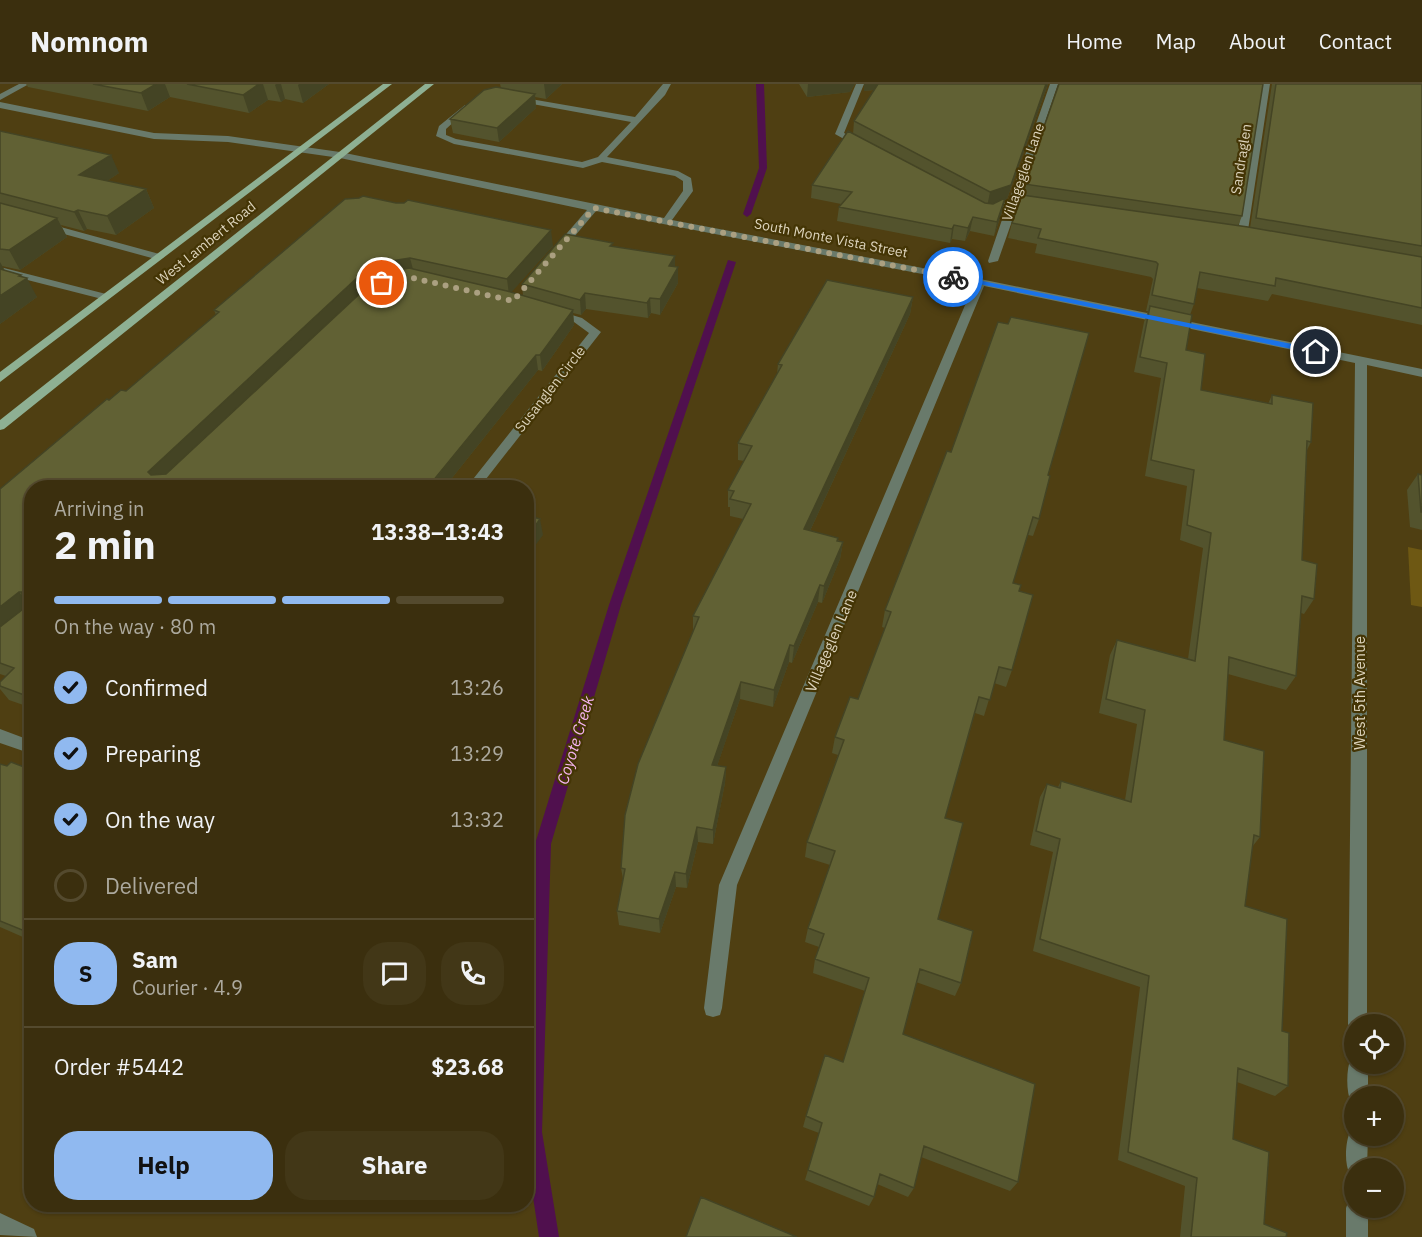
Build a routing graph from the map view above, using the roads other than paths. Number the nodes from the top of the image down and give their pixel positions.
1 (25, 84) edge
2 (388, 84) edge
3 (430, 84) edge
4 (667, 84) edge
5 (860, 84) edge
6 (1054, 84) edge
7 (1266, 84) edge
8 (508, 96) edge
9 (0, 97) edge
10 (471, 103) edge
11 (0, 105) edge
12 (637, 120) junction
13 (302, 149) junction
14 (871, 151) edge
15 (340, 155) junction
16 (601, 159) junction
17 (1011, 203) junction
18 (975, 207) edge
19 (594, 208) junction
20 (1046, 208) edge
21 (666, 222) junction
22 (34, 223) edge
23 (1231, 236) edge
24 (1242, 237) junction
25 (1254, 239) edge
26 (159, 257) junction
27 (550, 258) edge
28 (993, 261) dead end
29 (0, 270) edge
30 (980, 282) junction
31 (106, 297) junction
32 (545, 310) edge
33 (1360, 361) junction
34 (1422, 374) edge
35 (0, 378) edge
36 (0, 426) edge
37 (478, 480) edge
38 (0, 736) edge
39 (24, 745) edge
40 (713, 1008) dead end
41 (1358, 1014) edge
42 (1357, 1218) edge
43 (0, 1224) edge
44 (26, 1237) edge
45 (1357, 1237) edge

1 - 9 street
2 - 13 main road, West Lambert Road
3 - 15 main road, West Lambert Road
4 - 12 street
5 - 14 street
6 - 17 street, Villageglen Lane
7 - 24 street, Sandraglen
8 - 12 street
10 - 16 street
11 - 13 street, South Monte Vista Street
12 - 16 street
13 - 15 street, South Monte Vista Street
13 - 26 main road, West Lambert Road
15 - 19 street, South Monte Vista Street
15 - 36 main road, West Lambert Road
16 - 21 street
17 - 18 street
17 - 20 street
17 - 28 street, Villageglen Lane
19 - 21 street, South Monte Vista Street
19 - 27 street
21 - 30 street, South Monte Vista Street
22 - 26 street
23 - 24 street
24 - 25 street
26 - 31 main road, West Lambert Road
29 - 31 street
30 - 33 street, South Monte Vista Street
30 - 40 street, Villageglen Lane
31 - 35 main road, West Lambert Road
32 - 37 street, Susanglen Circle
33 - 34 street, South Monte Vista Street
33 - 41 street, West 5th Avenue
38 - 39 street
42 - 45 street
43 - 44 street

